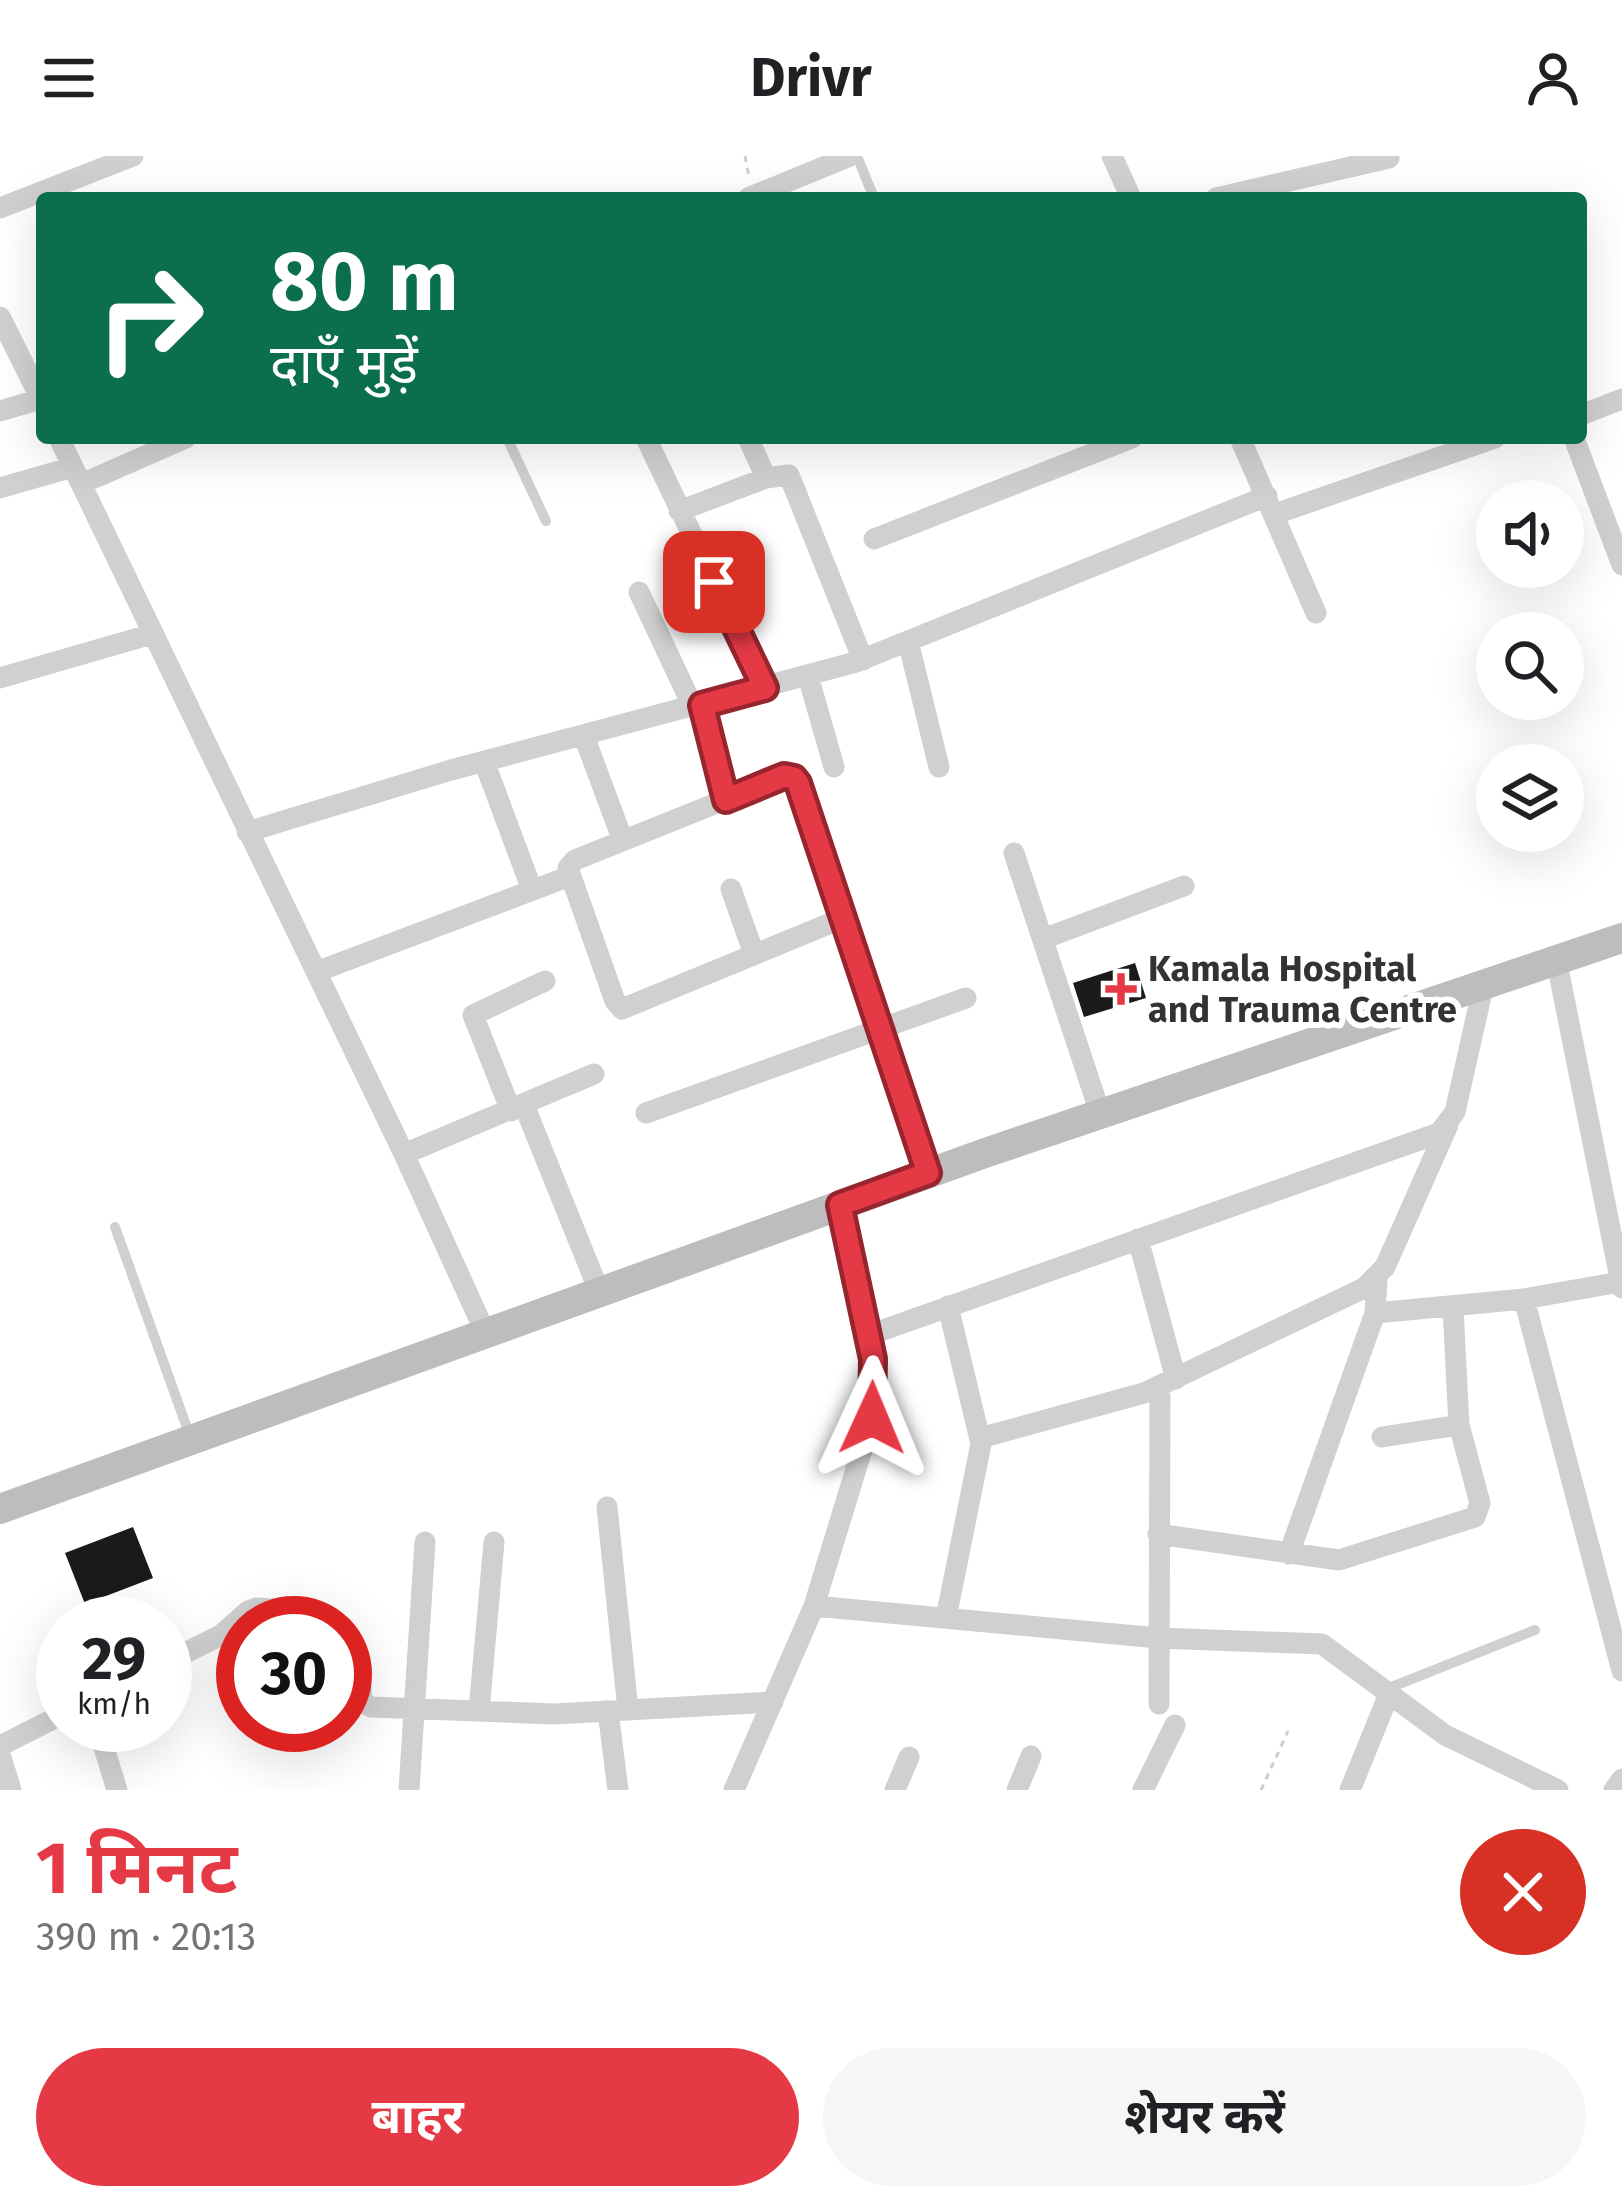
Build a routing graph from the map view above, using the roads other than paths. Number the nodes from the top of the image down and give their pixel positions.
1 (133, 156) edge
2 (853, 156) edge
3 (1112, 156) edge
4 (1389, 158) edge
5 (41, 192) edge
6 (763, 192) edge
7 (871, 192) edge
8 (1128, 192) edge
9 (1242, 192) edge
10 (36, 194) edge
11 (0, 208) edge
12 (0, 316) edge
13 (36, 388) edge
14 (1622, 399) edge
15 (36, 402) edge
16 (0, 411) edge
17 (1587, 413) edge
18 (62, 444) edge
19 (168, 444) edge
20 (510, 444) edge
21 (649, 444) edge
22 (751, 444) edge
23 (1117, 444) edge
24 (1243, 444) edge
25 (1458, 444) edge
26 (1576, 444) edge
27 (77, 475) junction
28 (766, 478) junction
29 (0, 488) edge
30 (1271, 505) junction
31 (680, 511) junction
32 (546, 521) dead end
33 (874, 539) dead end
34 (1622, 565) edge
35 (639, 592) dead end
36 (1316, 614) dead end
37 (152, 634) junction
38 (908, 641) junction
39 (863, 659) junction
40 (808, 676) junction
41 (0, 677) edge
42 (765, 688) junction
43 (697, 706) junction
44 (584, 736) junction
45 (484, 761) junction
46 (834, 767) dead end
47 (939, 767) dead end
48 (726, 800) junction
49 (248, 832) junction
50 (623, 841) junction
51 (1014, 853) dead end
52 (570, 876) junction
53 (1184, 886) dead end
54 (731, 889) dead end
55 (532, 890) junction
56 (843, 918) junction
57 (1622, 938) edge
58 (1043, 939) junction
59 (754, 954) junction
60 (1556, 958) junction
61 (316, 972) junction
62 (545, 981) dead end
63 (1484, 983) junction
64 (966, 998) dead end
65 (880, 1030) junction
66 (594, 1074) dead end
67 (518, 1108) junction
68 (646, 1113) dead end
69 (1100, 1113) junction
70 (1448, 1124) junction
71 (404, 1154) junction
72 (928, 1173) junction
73 (840, 1205) junction
74 (116, 1228) dead end
75 (1138, 1239) junction
76 (1377, 1280) junction
77 (1621, 1285) edge
78 (599, 1291) junction
79 (1524, 1299) junction
80 (948, 1306) junction
81 (1453, 1308) junction
82 (1376, 1313) junction
83 (486, 1334) junction
84 (869, 1336) junction
85 (1168, 1382) junction
86 (1459, 1425) junction
87 (1382, 1437) dead end
88 (980, 1438) junction
89 (191, 1439) junction
90 (607, 1507) dead end
91 (0, 1509) edge
92 (1158, 1534) junction
93 (425, 1542) dead end
94 (494, 1542) dead end
95 (1289, 1554) junction
96 (814, 1606) junction
97 (946, 1618) junction
98 (1535, 1630) dead end
99 (1158, 1638) junction
100 (1618, 1640) edge
101 (1622, 1671) edge
102 (1387, 1692) junction
103 (773, 1702) junction
104 (1159, 1704) dead end
105 (372, 1706) edge
106 (414, 1707) junction
107 (618, 1710) junction
108 (479, 1711) junction
109 (1175, 1725) dead end
110 (36, 1729) edge
111 (0, 1750) edge
112 (105, 1752) edge
113 (1030, 1756) dead end
114 (909, 1757) dead end
115 (1622, 1779) edge
116 (11, 1790) edge
117 (117, 1790) edge
118 (409, 1790) edge
119 (618, 1790) edge
120 (734, 1790) edge
121 (895, 1790) edge
122 (1017, 1790) edge
123 (1143, 1790) edge
124 (1350, 1790) edge
125 (1558, 1790) edge
126 (1614, 1790) edge

1 - 5 street
2 - 6 street
2 - 7 lane
3 - 8 street
4 - 9 street
10 - 11 street
12 - 13 street
14 - 17 street
15 - 16 street
18 - 27 street
19 - 27 street
20 - 32 lane
21 - 31 street
22 - 28 street
23 - 33 street
24 - 30 street
25 - 30 street
26 - 34 street
27 - 29 street
27 - 37 street
28 - 31 street
28 - 39 street
30 - 36 street
30 - 38 street
31 - 42 street
35 - 43 street
37 - 41 street
37 - 49 street
38 - 39 street
38 - 47 street
39 - 40 street
40 - 42 street
40 - 46 street
42 - 43 street
43 - 44 street
43 - 48 street
44 - 45 street
44 - 50 street
45 - 49 street
45 - 55 street
48 - 50 street
48 - 56 street
49 - 61 street
50 - 52 street
51 - 58 street
52 - 55 street
52 - 59 street
53 - 58 street
54 - 59 street
55 - 61 street
56 - 59 street
56 - 65 street
57 - 60 main road
58 - 69 street
60 - 63 main road
60 - 77 street
61 - 71 street
62 - 67 street
63 - 69 main road
63 - 70 street
64 - 65 street
65 - 68 street
65 - 72 street
66 - 67 street
67 - 71 street
67 - 78 street
69 - 72 main road
70 - 75 street
70 - 76 street
71 - 83 street
72 - 73 main road
73 - 78 main road
73 - 84 street
74 - 89 lane
75 - 80 street
75 - 85 street
76 - 82 street
76 - 85 street
77 - 79 street
78 - 83 main road
79 - 81 street
79 - 100 street
80 - 84 street
80 - 88 street
81 - 82 street
81 - 86 street
82 - 95 street
83 - 89 main road
84 - 96 street
85 - 88 street
85 - 92 street
86 - 87 street
86 - 95 street
88 - 97 street
89 - 91 main road
90 - 107 street
92 - 95 street
92 - 99 street
93 - 106 street
94 - 108 street
96 - 97 street
96 - 103 street
97 - 99 street
98 - 102 lane
99 - 102 street
99 - 104 street
100 - 101 street
102 - 124 street
102 - 125 street
103 - 107 street
103 - 120 street
105 - 106 street
106 - 108 street
106 - 118 street
107 - 108 street
107 - 119 street
109 - 123 street
110 - 111 street
111 - 116 street
112 - 117 street
113 - 122 street
114 - 121 street
115 - 126 street

